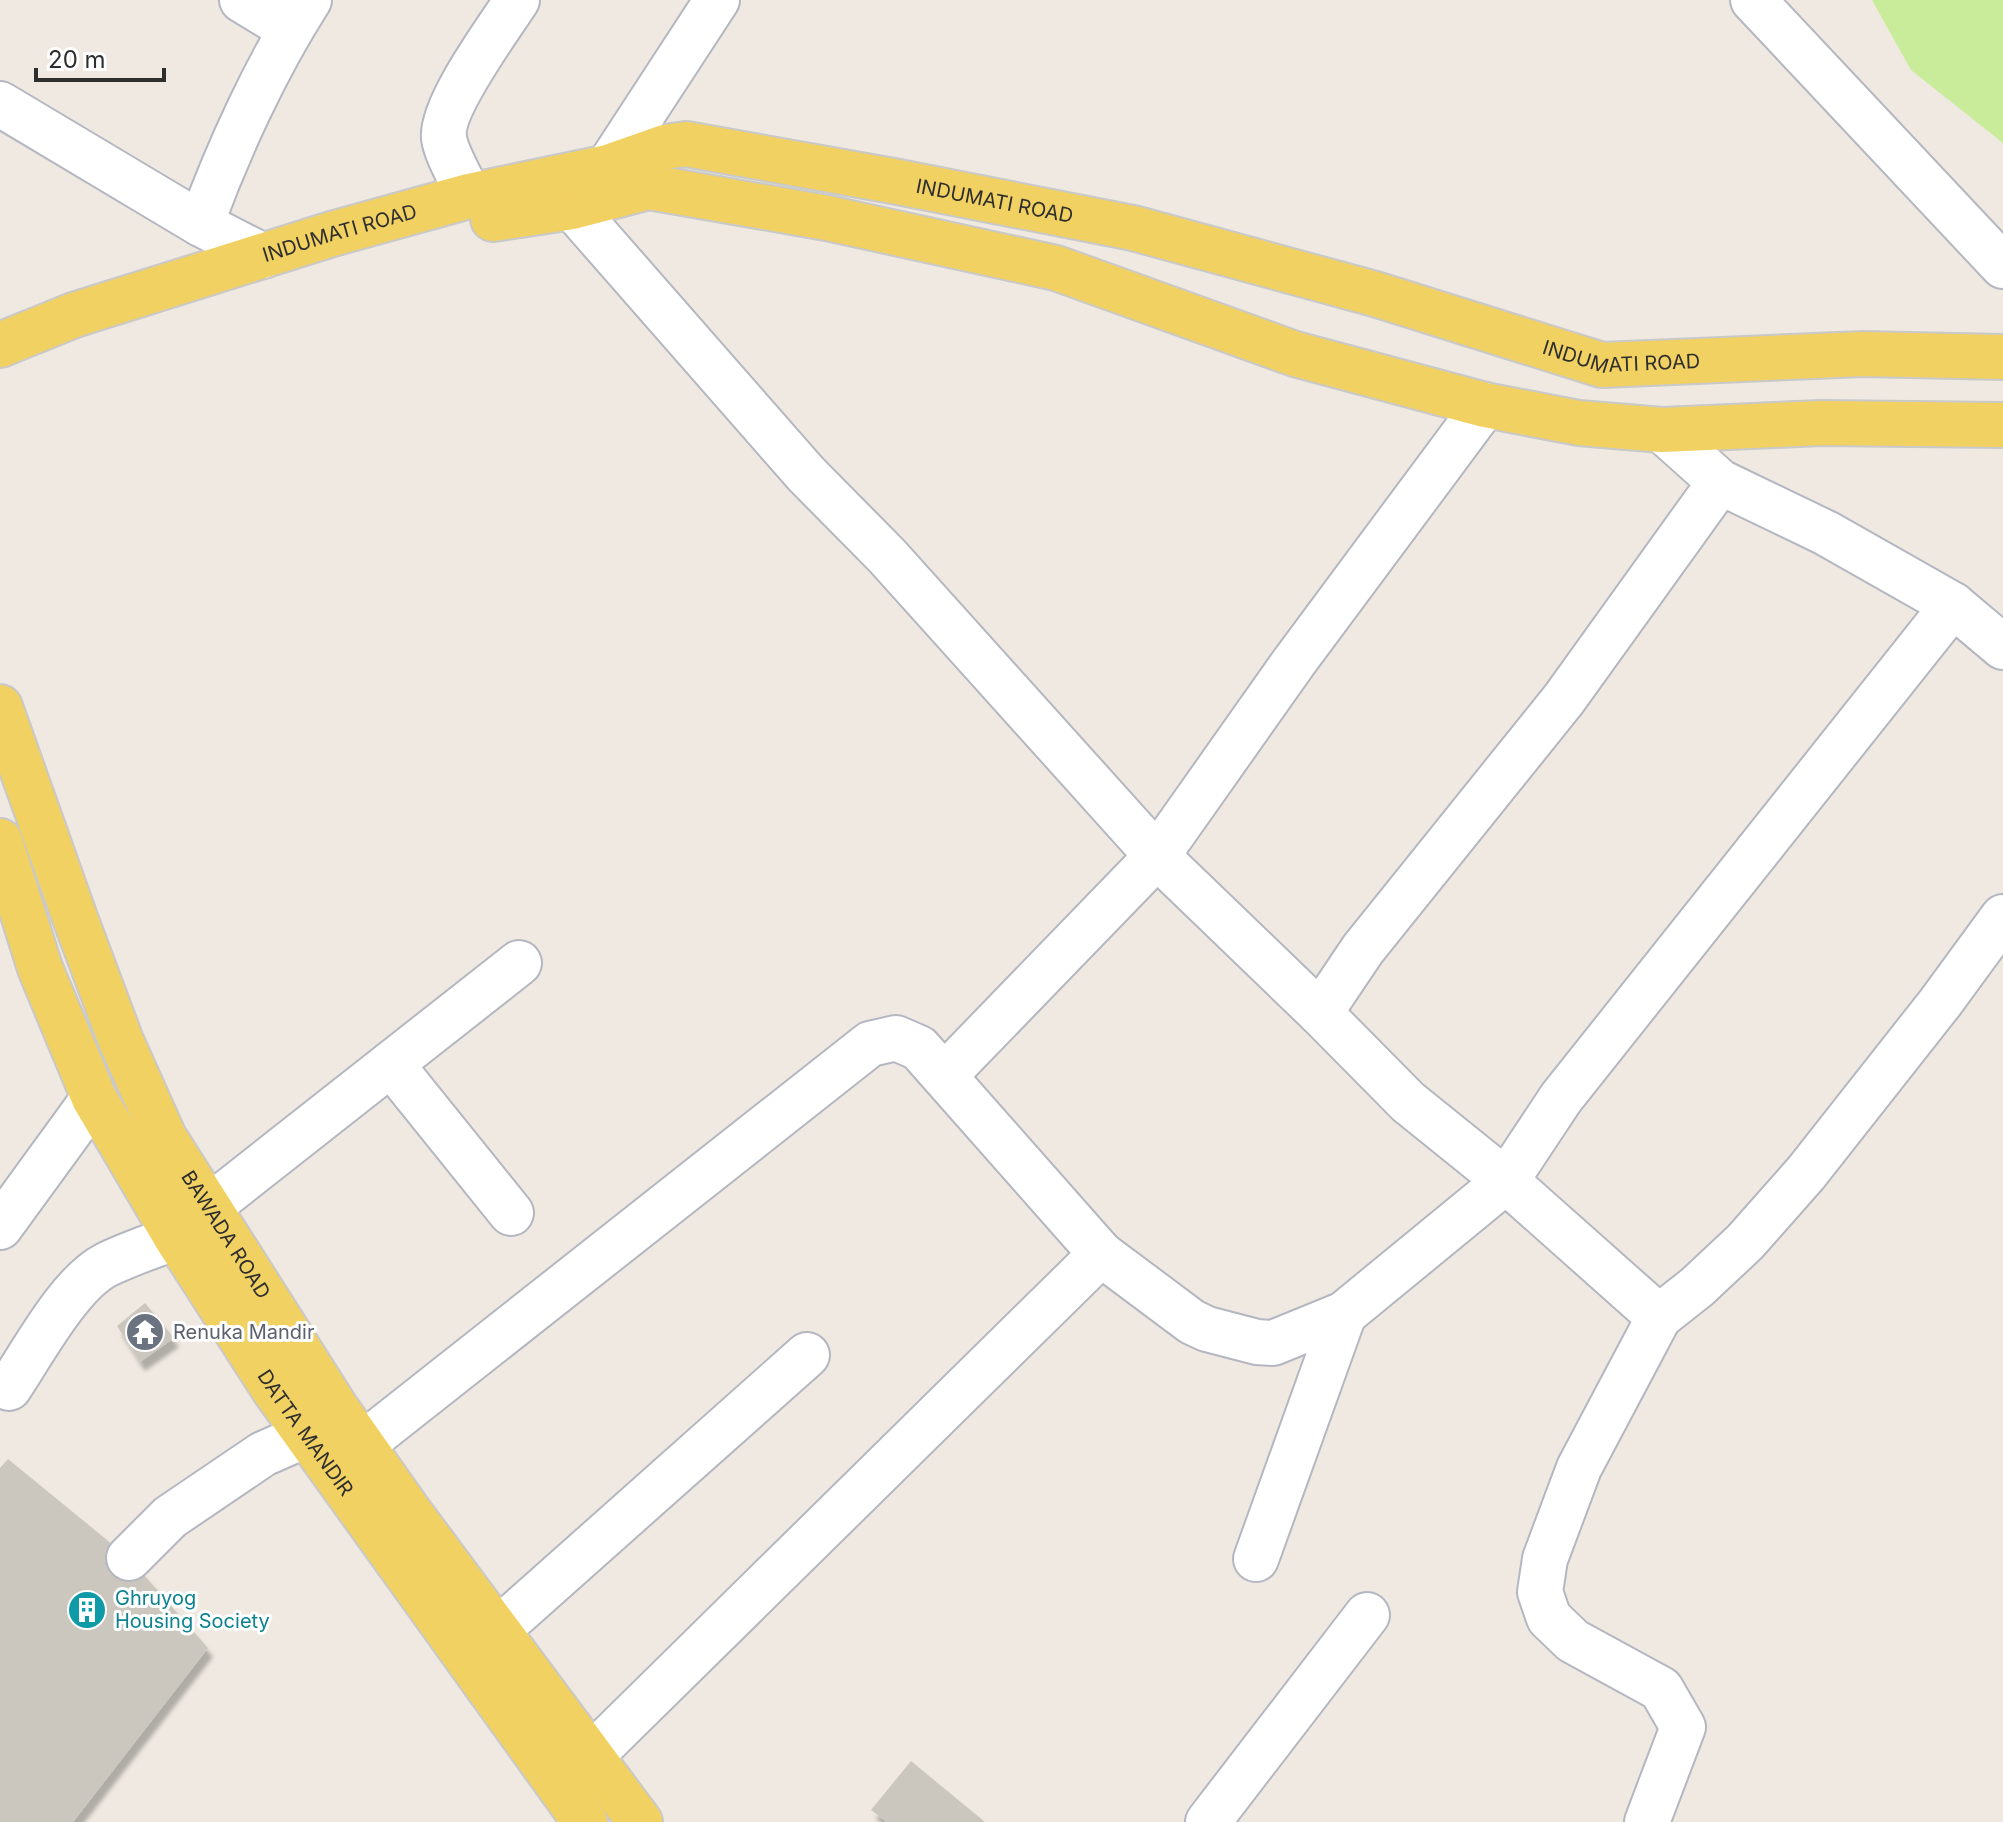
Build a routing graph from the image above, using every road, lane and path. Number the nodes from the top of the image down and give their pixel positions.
1 (242, 0) edge
2 (517, 0) edge
3 (717, 0) edge
4 (1753, 0) edge
5 (300, 15) edge
6 (0, 104) edge
7 (608, 167) junction
8 (469, 196) junction
9 (572, 207) junction
10 (201, 224) junction
11 (263, 256) junction
12 (2003, 266) edge
13 (0, 345) edge
14 (2003, 357) edge
15 (0, 363) edge
16 (1485, 405) junction
17 (2003, 425) edge
18 (1662, 430) junction
19 (1720, 482) junction
20 (1953, 605) junction
21 (2003, 647) edge
22 (0, 707) edge
23 (0, 841) edge
24 (1157, 856) junction
25 (2003, 917) edge
26 (519, 963) dead end
27 (20, 964) edge
28 (98, 979) junction
29 (1320, 1013) junction
30 (391, 1064) junction
31 (945, 1075) junction
32 (94, 1098) junction
33 (1506, 1181) junction
34 (209, 1207) junction
35 (511, 1213) dead end
36 (0, 1227) edge
37 (176, 1237) junction
38 (1101, 1254) junction
39 (1344, 1314) junction
40 (1659, 1317) junction
41 (807, 1355) dead end
42 (9, 1388) dead end
43 (306, 1435) junction
44 (363, 1444) junction
45 (129, 1558) dead end
46 (1256, 1559) dead end
47 (1367, 1615) dead end
48 (499, 1629) junction
49 (592, 1755) junction
50 (585, 1822) edge
51 (640, 1822) edge
52 (1208, 1822) edge
53 (1647, 1822) edge

1 - 5 street
2 - 8 street
3 - 7 street
4 - 12 street
5 - 10 street
6 - 10 street
7 - 8 main road, INDUMATI ROAD
7 - 14 main road, INDUMATI ROAD
8 - 11 main road, INDUMATI ROAD
9 - 15 main road, INDUMATI ROAD
9 - 16 main road, INDUMATI ROAD
9 - 24 street
10 - 11 street
11 - 13 main road, INDUMATI ROAD
16 - 18 main road, INDUMATI ROAD
16 - 24 street
17 - 18 main road, INDUMATI ROAD
18 - 19 street
19 - 20 street
19 - 29 street
20 - 21 street
20 - 33 street
22 - 28 main road, BAWADA ROAD
23 - 27 main road, DATTA MANDIR
24 - 29 street
24 - 31 street
25 - 40 street
26 - 30 street
27 - 28 main road
27 - 32 main road, DATTA MANDIR
28 - 34 main road, BAWADA ROAD
29 - 33 street
30 - 34 street
30 - 35 street
31 - 38 street
31 - 44 street
32 - 36 street
32 - 37 main road, DATTA MANDIR
33 - 39 street
33 - 40 street
34 - 44 main road, BAWADA ROAD
37 - 42 street
37 - 43 main road, DATTA MANDIR
38 - 39 street
38 - 49 street
39 - 46 street
40 - 53 street
41 - 48 street
43 - 45 street
43 - 50 main road, DATTA MANDIR
44 - 48 main road, BAWADA ROAD
47 - 52 street
48 - 49 main road, BAWADA ROAD
49 - 51 main road, BAWADA ROAD

